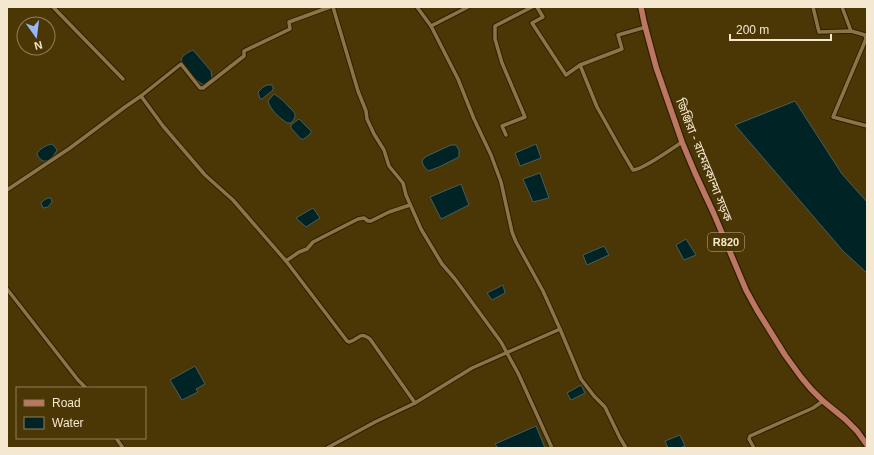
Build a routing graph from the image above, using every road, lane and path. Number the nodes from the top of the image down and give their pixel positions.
1 (53, 7) edge
2 (331, 7) edge
3 (417, 7) edge
4 (468, 7) edge
5 (532, 7) edge
6 (537, 7) edge
7 (642, 7) edge
8 (813, 7) edge
9 (842, 7) edge
10 (431, 26) junction
11 (646, 27) junction
12 (851, 31) junction
13 (580, 65) junction
14 (123, 79) dead end
15 (141, 96) junction
16 (867, 126) edge
17 (506, 135) dead end
18 (682, 142) junction
19 (7, 190) edge
20 (410, 205) junction
21 (286, 261) junction
22 (7, 289) edge
23 (560, 329) junction
24 (85, 387) edge
25 (823, 402) junction
26 (415, 403) junction
27 (117, 439) edge
28 (867, 445) edge
29 (123, 448) edge
30 (327, 448) edge
31 (552, 448) edge
32 (626, 448) edge
33 (754, 448) edge

1 - 14 street
2 - 15 street
2 - 20 street
3 - 10 street
4 - 10 street
5 - 17 street
6 - 13 street
7 - 11 main road, জিঞ্জিরা - রামেরকান্দা সড়ক / R820
8 - 12 street
9 - 12 street
10 - 23 street
11 - 13 street
11 - 18 main road, জিঞ্জিরা - রামেরকান্দা সড়ক / R820
12 - 16 street
13 - 18 street
15 - 19 street
15 - 21 street
18 - 25 main road, জিঞ্জিরা - রামেরকান্দা সড়ক / R820
20 - 21 street
20 - 31 street
21 - 26 street
22 - 24 street
23 - 26 street
23 - 32 street
25 - 28 main road, জিঞ্জিরা - রামেরকান্দা সড়ক / R820
25 - 33 street
26 - 30 street
27 - 29 street

